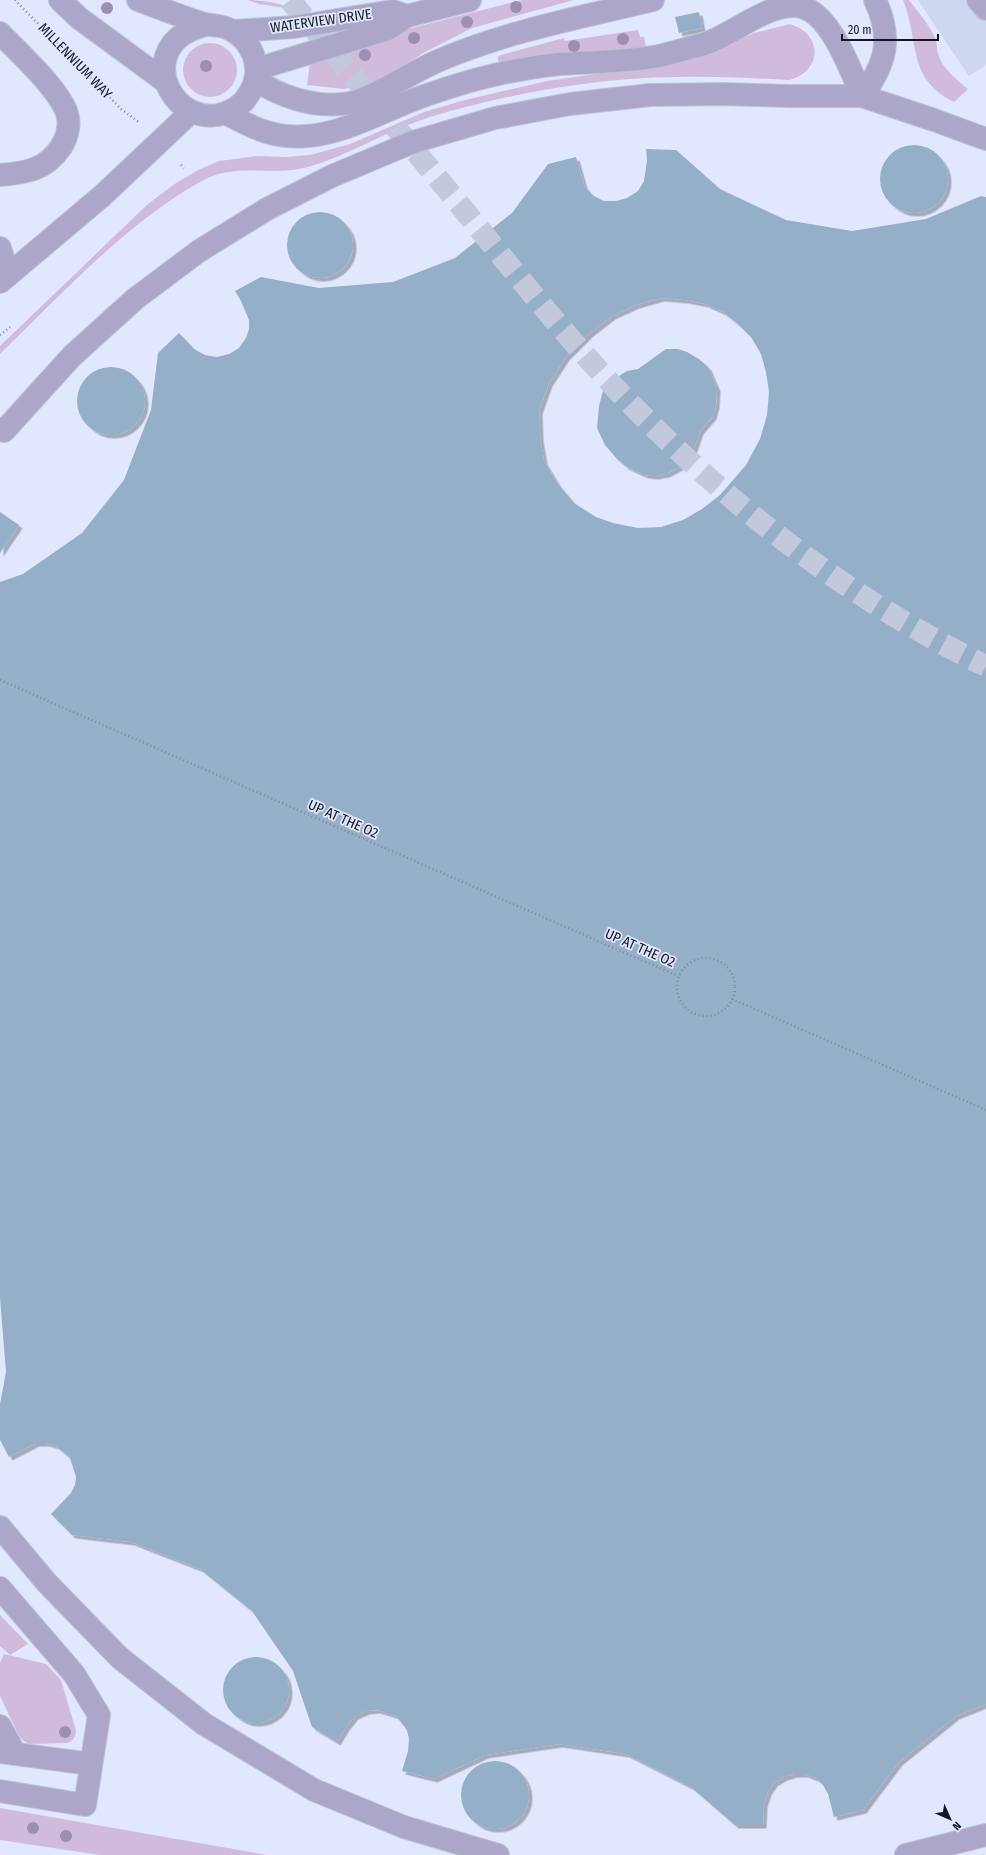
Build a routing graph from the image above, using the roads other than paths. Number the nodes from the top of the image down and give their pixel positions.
1 (60, 0) edge
2 (138, 0) edge
3 (470, 0) edge
4 (653, 0) edge
5 (875, 0) edge
6 (978, 0) edge
7 (986, 9) edge
8 (407, 16) junction
9 (205, 25) junction
10 (234, 31) junction
11 (0, 33) edge
12 (260, 72) junction
13 (166, 82) junction
14 (862, 96) junction
15 (191, 112) junction
16 (227, 114) junction
17 (986, 139) edge
18 (0, 175) edge
19 (0, 248) edge
20 (4, 279) edge
21 (0, 429) edge
22 (0, 1527) edge
23 (0, 1588) edge
24 (0, 1726) edge
25 (7, 1753) edge
26 (91, 1764) junction
27 (0, 1791) edge
28 (986, 1835) edge
29 (498, 1855) edge
30 (906, 1855) edge

1 - 13 street
2 - 9 street
3 - 8 street, WATERVIEW DRIVE
4 - 12 street
5 - 14 street
6 - 7 street
8 - 10 street, WATERVIEW DRIVE
8 - 12 street, WATERVIEW DRIVE
9 - 10 street
9 - 13 street
10 - 12 street
11 - 18 street
12 - 16 street
13 - 15 street
14 - 16 street
14 - 17 street
14 - 21 street
15 - 16 street
15 - 20 street
19 - 20 street
22 - 29 street
23 - 26 street
24 - 25 street
25 - 26 street
26 - 27 street
28 - 30 street

